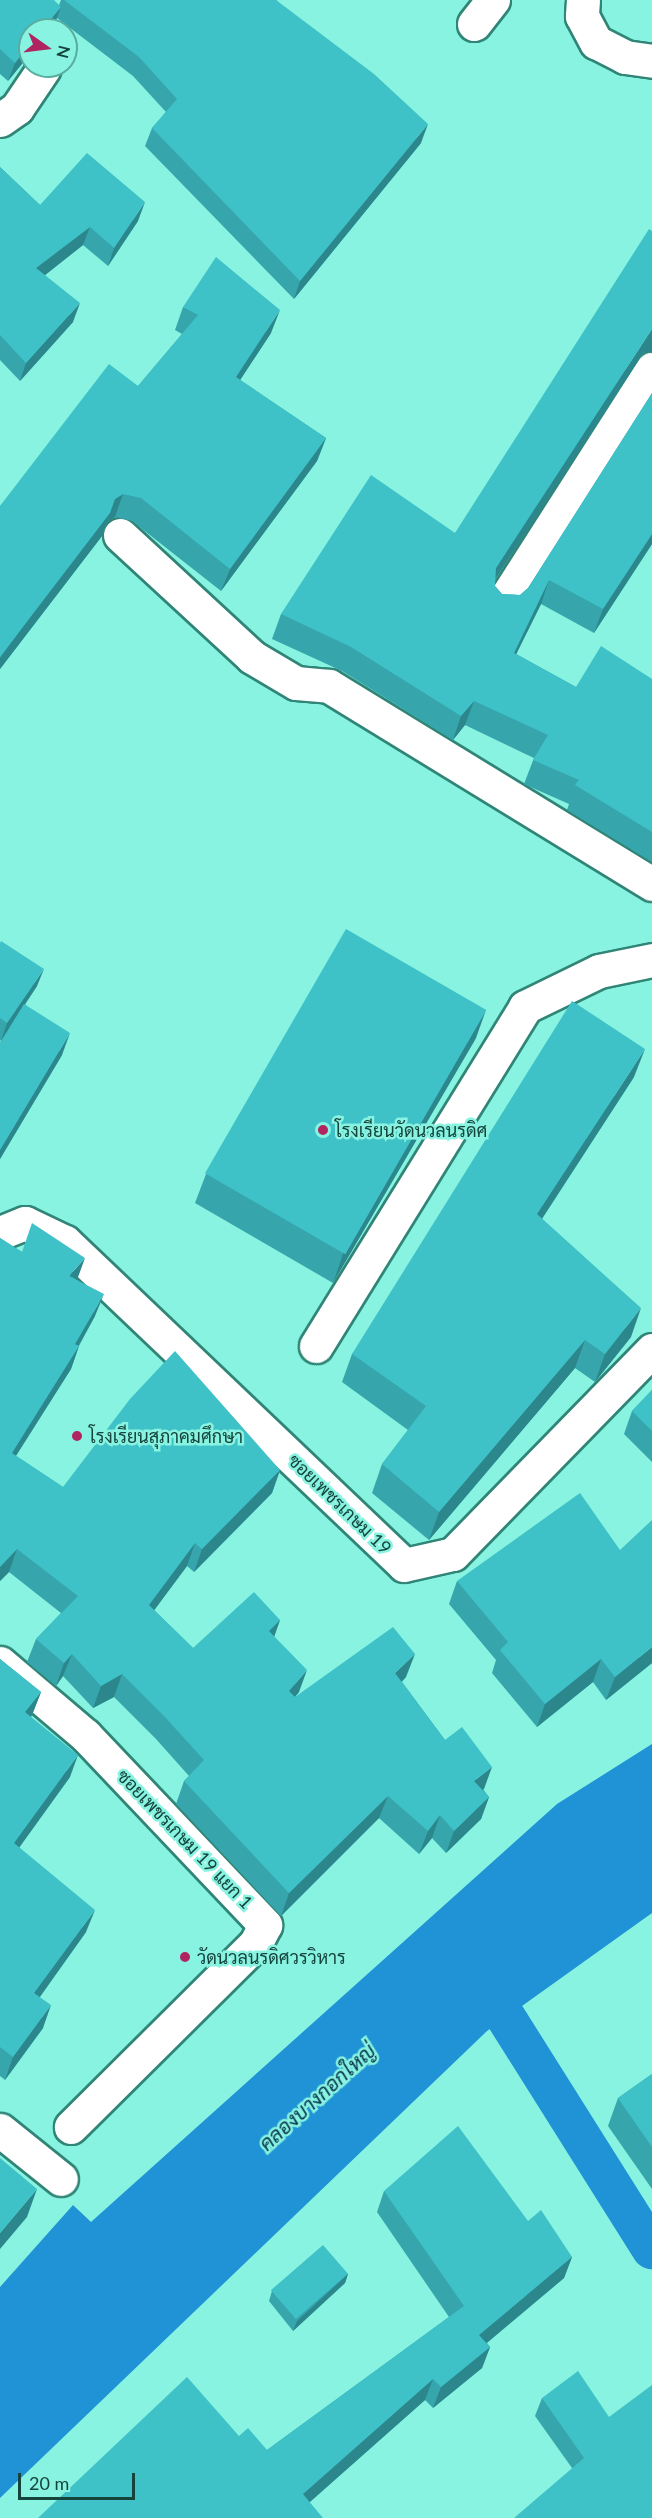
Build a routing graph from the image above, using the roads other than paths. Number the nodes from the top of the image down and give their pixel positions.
1 (583, 0) edge
2 (652, 61) edge
3 (37, 78) edge
4 (0, 120) edge
5 (652, 369) edge
6 (120, 535) dead end
7 (503, 602) edge
8 (652, 884) edge
9 (652, 960) edge
10 (13, 1228) edge
11 (316, 1346) dead end
12 (652, 1350) edge
13 (0, 1663) edge
14 (71, 2127) dead end
15 (0, 2130) edge
16 (61, 2179) dead end

1 - 2 street
3 - 4 street
5 - 7 street
6 - 8 street
9 - 11 street
10 - 12 street, ซอยเพชรเกษม 19
13 - 14 street, ซอยเพชรเกษม 19 แยก 1
15 - 16 street

